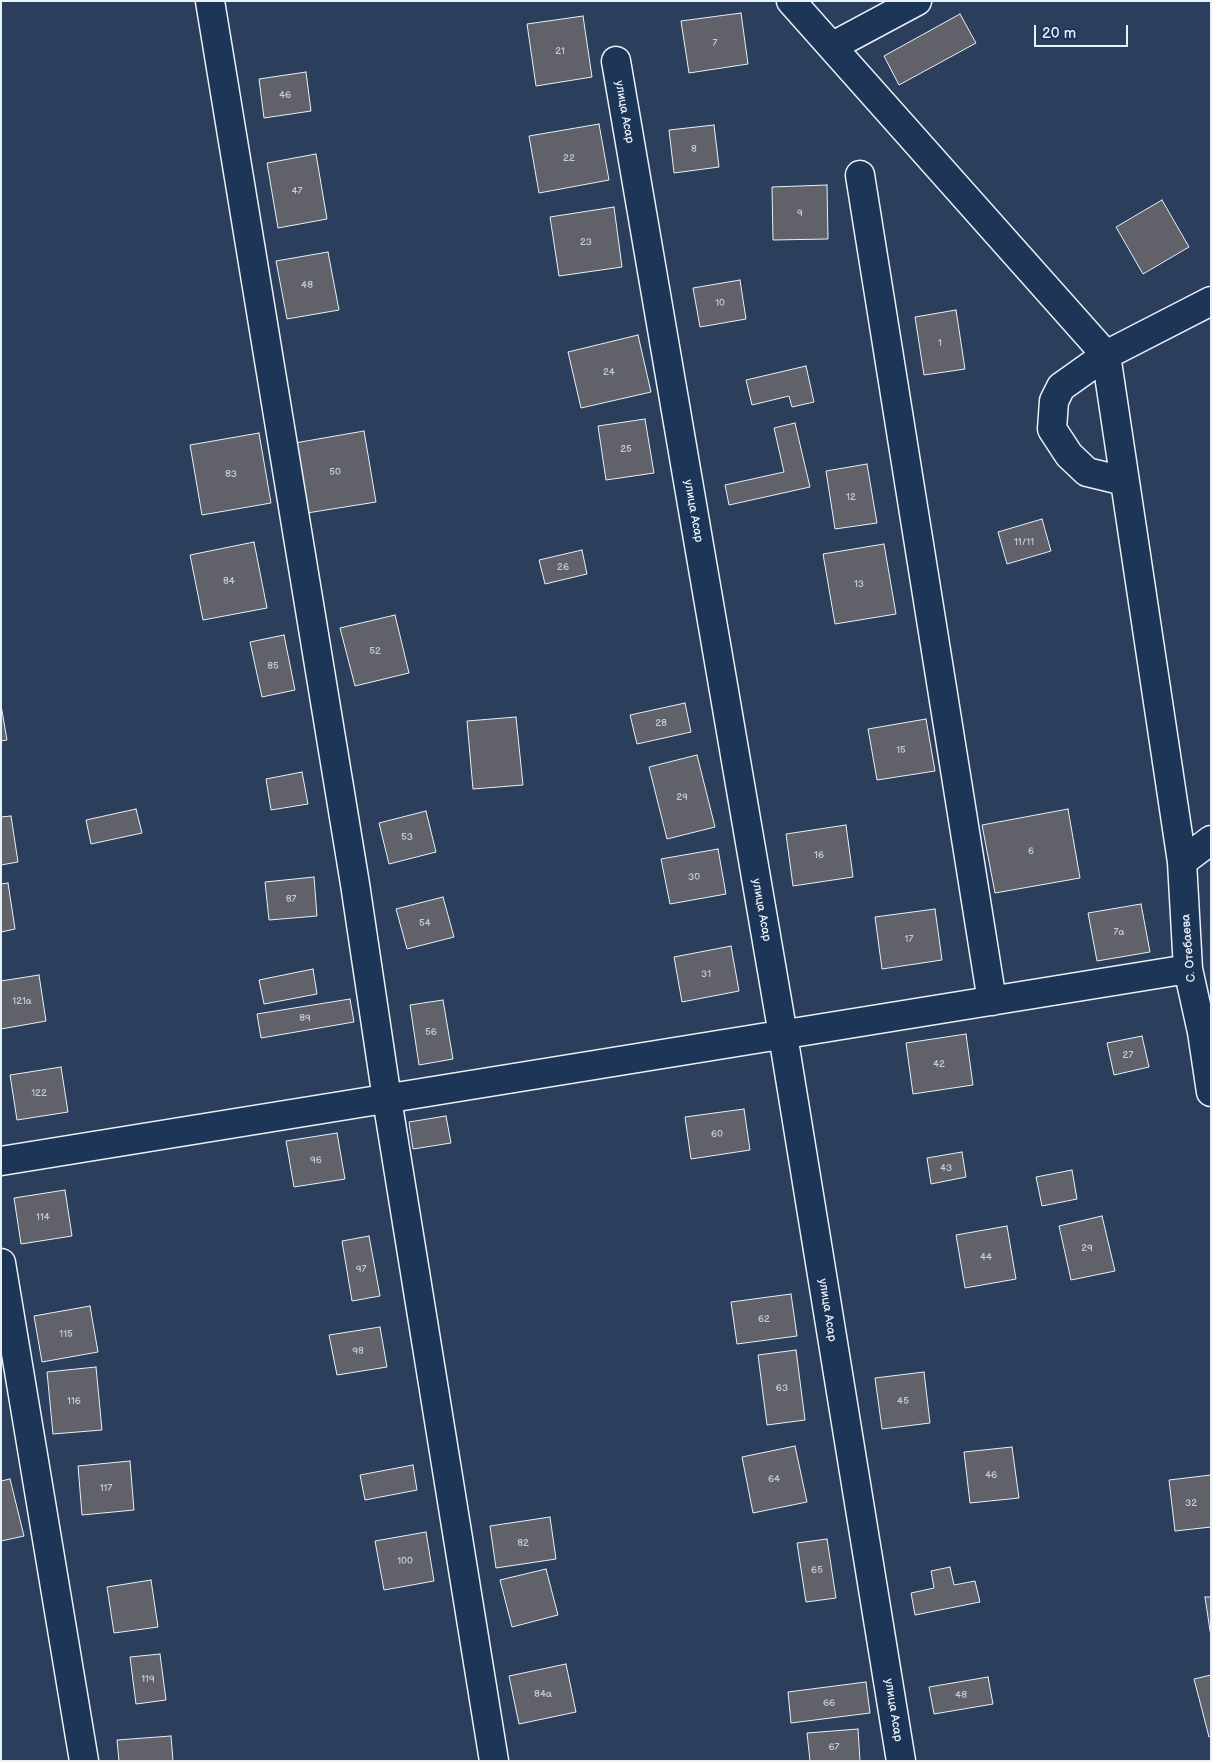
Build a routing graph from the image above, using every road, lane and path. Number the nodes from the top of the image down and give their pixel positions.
1 (210, 1) edge
2 (791, 1) edge
3 (917, 1) edge
4 (832, 46) junction
5 (616, 61) dead end
6 (860, 175) dead end
7 (1211, 301) edge
8 (1106, 355) junction
9 (1124, 481) junction
10 (1211, 840) edge
11 (1182, 862) junction
12 (1188, 969) junction
13 (992, 1002) junction
14 (783, 1035) junction
15 (1211, 1092) edge
16 (387, 1099) junction
17 (1, 1162) edge
18 (1, 1264) edge
19 (84, 1761) edge
20 (494, 1761) edge
21 (901, 1761) edge

1 - 16 street
2 - 4 street
3 - 4 street
4 - 8 street
5 - 14 street, улица Асар
6 - 13 street
7 - 8 street
8 - 9 street, С. Отебаева
8 - 9 street
9 - 11 street, С. Отебаева
10 - 11 street
11 - 12 street, С. Отебаева
12 - 13 street
12 - 15 street, С. Отебаева
13 - 14 street
14 - 16 street
14 - 21 street, улица Асар
16 - 17 street
16 - 20 street
18 - 19 street

